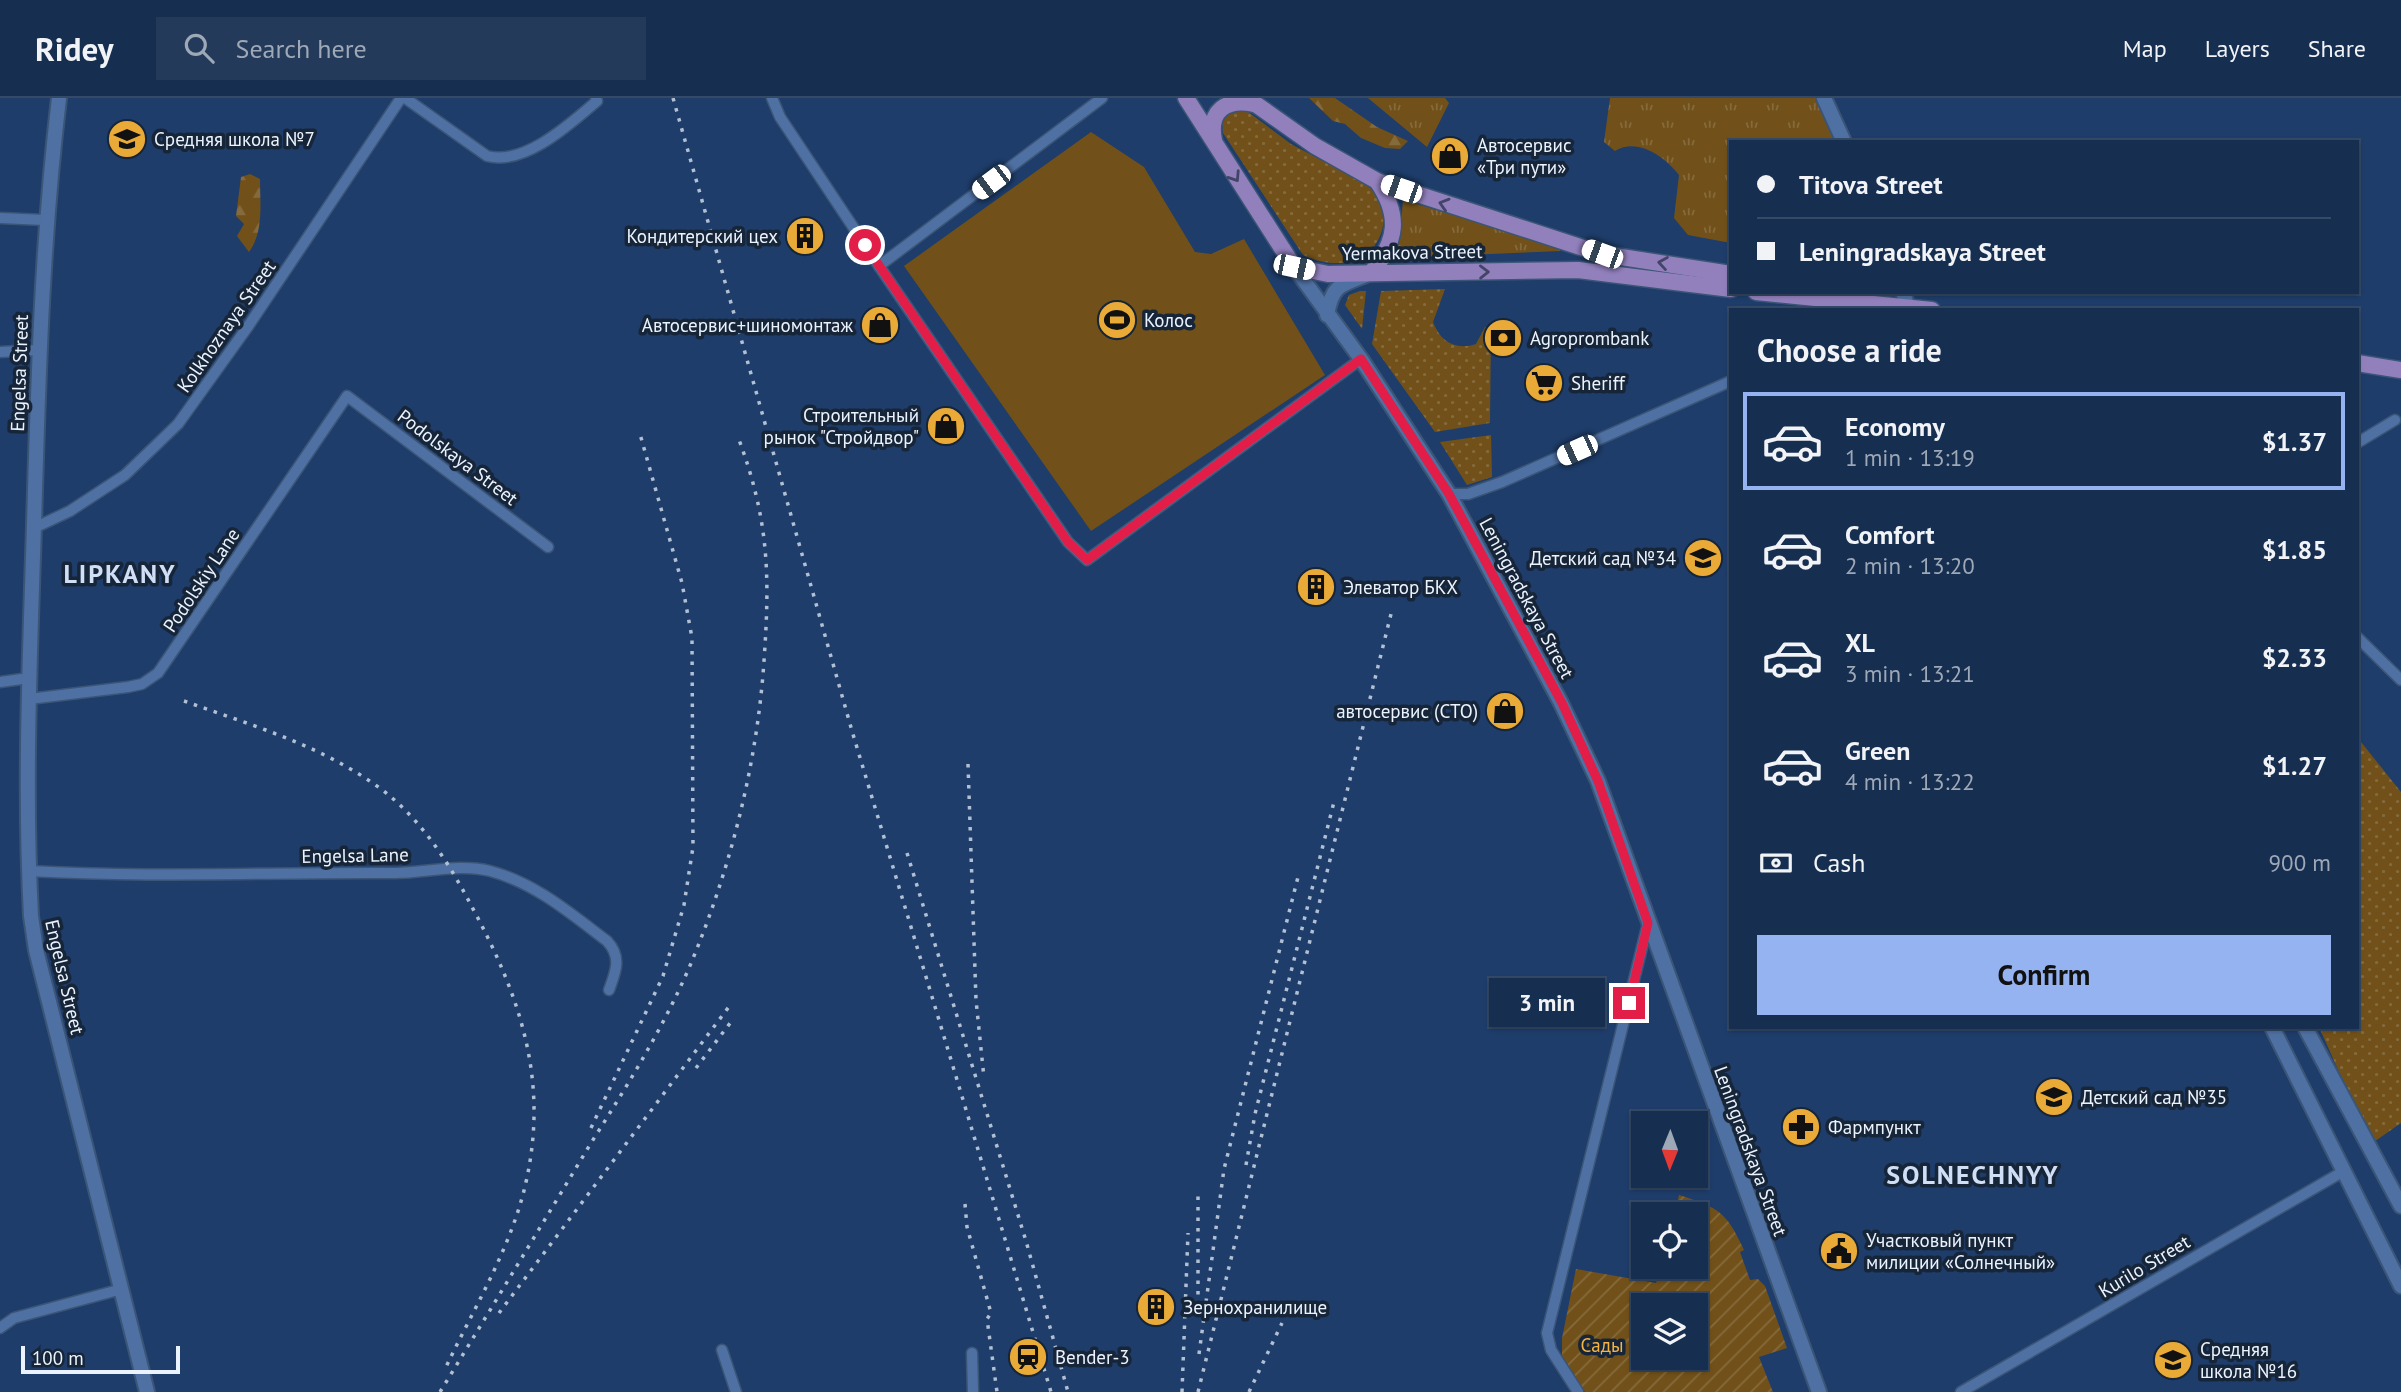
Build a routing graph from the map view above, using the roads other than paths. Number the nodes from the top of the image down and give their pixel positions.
1 (60, 98) edge
2 (403, 98) edge
3 (596, 98) edge
4 (772, 98) edge
5 (1102, 98) edge
6 (1186, 98) edge
7 (1824, 98) edge
8 (1250, 101) edge
9 (1843, 140) edge
10 (1216, 147) junction
11 (1377, 181) junction
12 (0, 218) edge
13 (45, 219) junction
14 (879, 266) junction
15 (1294, 267) junction
16 (1371, 274) junction
17 (1729, 274) edge
18 (1729, 289) edge
19 (1773, 294) edge
20 (1842, 294) edge
21 (1905, 300) edge
22 (1887, 305) junction
23 (1927, 308) edge
24 (1327, 315) junction
25 (39, 349) junction
26 (0, 352) edge
27 (1361, 359) junction
28 (2359, 363) edge
29 (2401, 370) edge
30 (1729, 383) edge
31 (347, 396) joint
32 (2395, 420) dead end
33 (2359, 442) edge
34 (1449, 494) junction
35 (34, 528) junction
36 (548, 547) dead end
37 (2359, 639) edge
38 (29, 678) junction
39 (2401, 680) edge
40 (0, 682) edge
41 (29, 699) junction
42 (29, 871) junction
43 (1648, 923) junction
44 (609, 990) dead end
45 (2273, 1029) edge
46 (2306, 1029) edge
47 (2344, 1171) junction
48 (2401, 1206) edge
49 (2401, 1286) edge
50 (122, 1289) junction
51 (0, 1328) edge
52 (722, 1350) dead end
53 (972, 1353) dead end
54 (147, 1392) edge
55 (736, 1392) edge
56 (973, 1392) edge
57 (1578, 1392) edge
58 (1819, 1392) edge
59 (1961, 1392) edge

1 - 13 street, Engelsa Street
2 - 3 street
2 - 35 street, Kolkhoznaya Street
4 - 14 street
5 - 14 street
6 - 10 main road
7 - 9 street
8 - 10 main road
8 - 11 main road, Yermakova Street
10 -> 15 main road
11 - 16 main road
17 -> 11 main road, Yermakova Street
12 - 13 street
13 - 25 street, Engelsa Street
14 - 27 street
15 - 16 main road, Yermakova Street
15 - 24 street, Leningradskaya Street
16 -> 18 main road, Yermakova Street
16 - 24 street
19 - 22 main road
20 - 22 main road
21 - 22 main road
21 - 23 main road
24 - 27 street, Leningradskaya Street
25 - 26 street
25 - 35 street, Engelsa Street
27 - 34 street, Leningradskaya Street
28 - 29 main road
30 - 34 street
31 - 36 street, Podolskaya Street
31 - 41 street, Podolskiy Lane
32 - 33 street
34 - 43 street, Leningradskaya Street
35 - 38 street, Engelsa Street
37 - 39 street
38 - 40 street
38 - 41 street, Engelsa Street
41 - 42 street, Engelsa Street
42 - 44 street, Engelsa Lane
42 - 50 street, Engelsa Street
43 - 57 street
43 - 58 street, Leningradskaya Street
45 - 47 street
46 - 48 street
47 - 49 street
47 - 59 street, Kurilo Street
50 - 51 street
50 - 54 street, Engelsa Street
52 - 55 street
53 - 56 street

